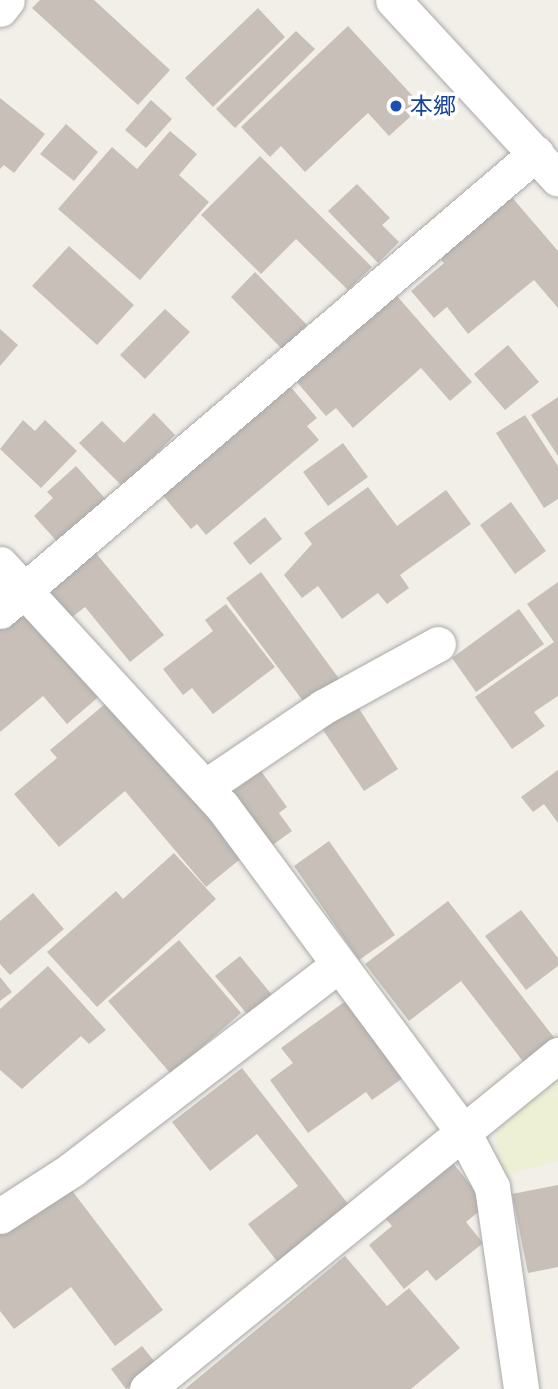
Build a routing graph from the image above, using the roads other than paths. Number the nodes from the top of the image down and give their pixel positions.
1 (8, 0) edge
2 (398, 2) edge
3 (0, 9) edge
4 (547, 166) edge
5 (0, 564) edge
6 (13, 601) edge
7 (438, 644) dead end
8 (205, 787) junction
9 (338, 965) junction
10 (558, 1055) edge
11 (462, 1130) junction
12 (0, 1216) edge
13 (147, 1389) edge
14 (522, 1389) edge

1 - 3 street
2 - 4 street
4 - 6 street
5 - 6 street
6 - 8 street
7 - 8 street
8 - 9 street
9 - 11 street
9 - 12 street
10 - 11 street
11 - 13 street
11 - 14 street

